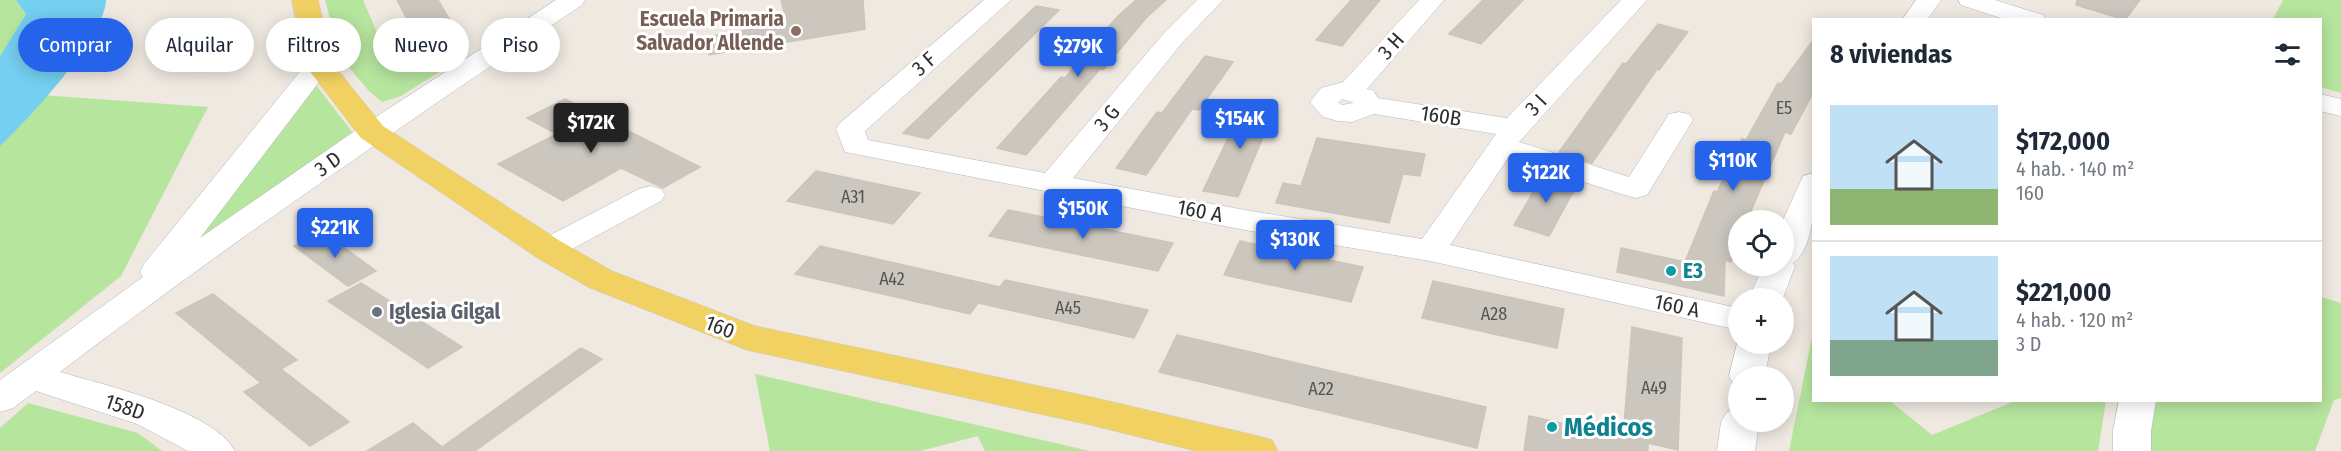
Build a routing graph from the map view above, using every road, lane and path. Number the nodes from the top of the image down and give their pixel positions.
1 (305, 0) edge
2 (573, 0) edge
3 (999, 0) edge
4 (1211, 0) edge
5 (1432, 0) edge
6 (1635, 0) edge
7 (1644, 0) edge
8 (1660, 0) edge
9 (1929, 0) edge
10 (1970, 0) edge
11 (309, 18) edge
12 (1916, 18) edge
13 (2028, 18) edge
14 (314, 72) edge
15 (325, 72) edge
16 (1359, 98) joint
17 (2322, 103) edge
18 (2341, 108) edge
19 (1679, 120) dead end
20 (850, 129) joint
21 (372, 132) junction
22 (1508, 137) junction
23 (1053, 183) junction
24 (1812, 187) edge
25 (650, 195) dead end
26 (1794, 231) edge
27 (548, 249) junction
28 (1430, 251) junction
29 (137, 297) junction
30 (1728, 317) edge
31 (28, 376) junction
32 (0, 399) edge
33 (2138, 402) edge
34 (1739, 432) edge
35 (216, 451) edge
36 (1258, 451) edge
37 (1736, 451) edge
38 (2132, 451) edge

1 - 11 main road, 160
2 - 21 street, 3 D
3 - 20 street, 3 F
4 - 23 street, 3 G
5 - 16 street, 3 H
6 - 22 street, 3 I
7 - 8 street
9 - 12 street
10 - 13 street
14 - 29 street
15 - 21 main road, 160
16 - 22 street, 160B
17 - 18 street
19 - 22 street, 160B
20 - 23 street, 160 A
21 - 27 main road, 160
21 - 29 street, 3 D
22 - 28 street, 3 I
23 - 28 street, 160 A
24 - 26 street
25 - 27 street
27 - 36 main road, 160
28 - 30 street, 160 A
29 - 31 street, 3 D
31 - 32 street, 3 D
31 - 35 street, 158D
33 - 38 street
34 - 37 street

